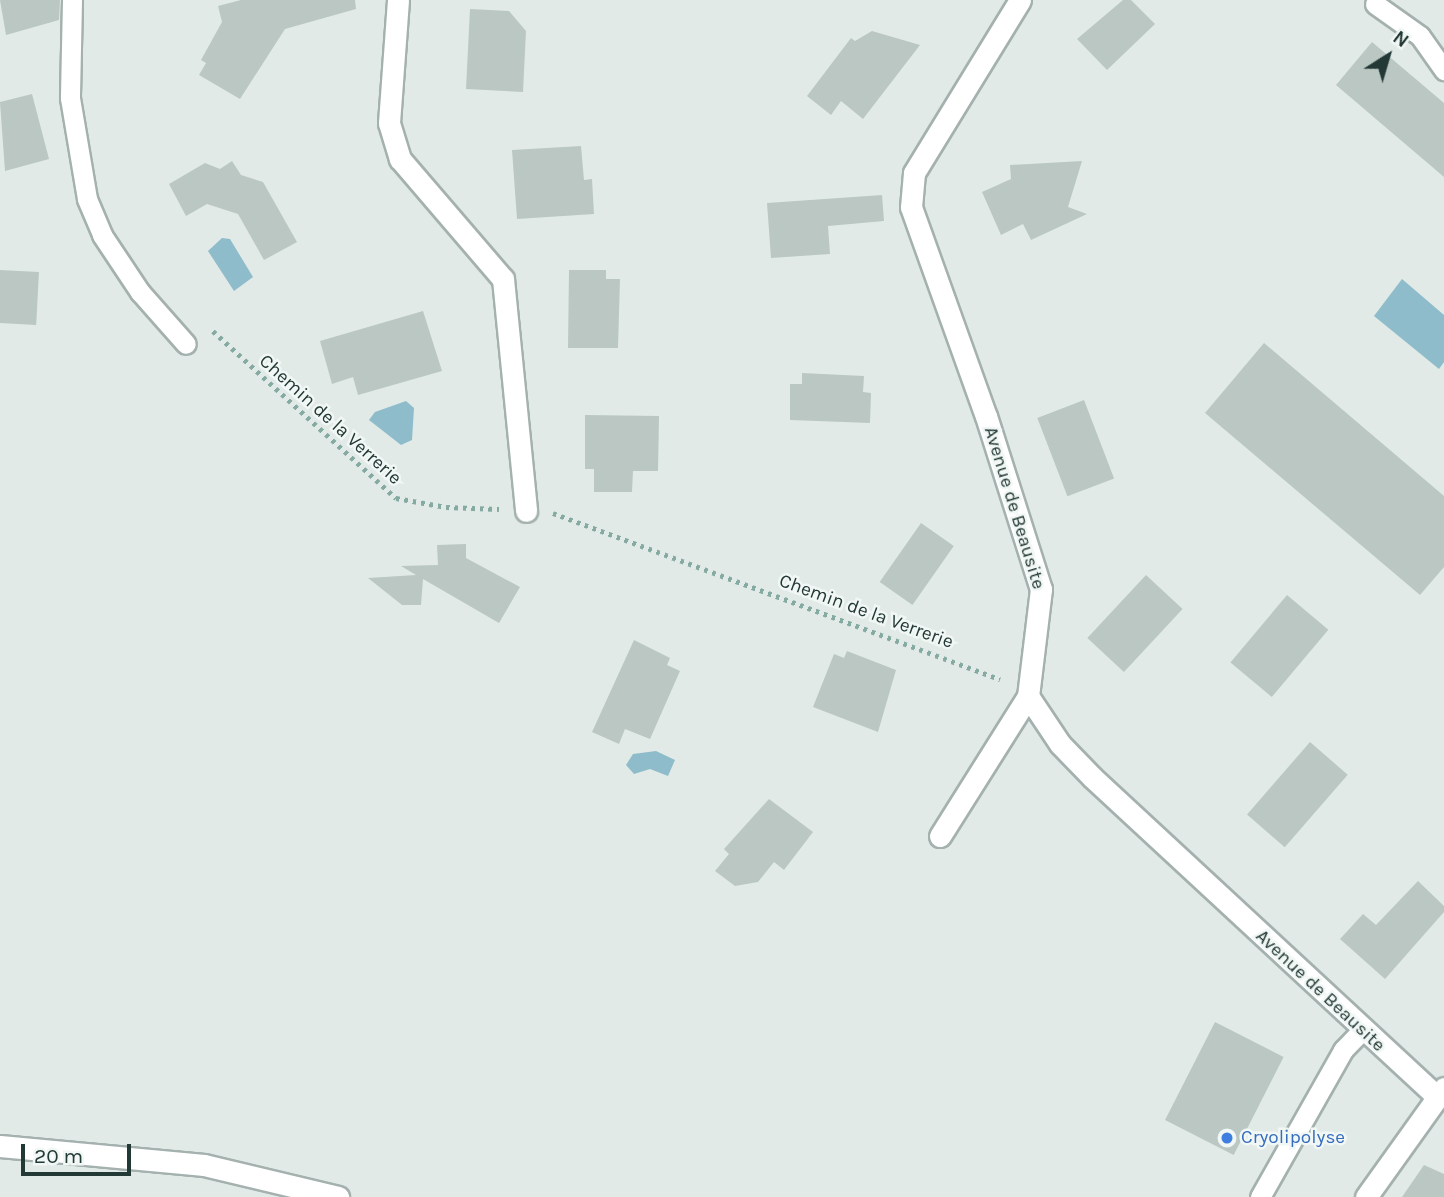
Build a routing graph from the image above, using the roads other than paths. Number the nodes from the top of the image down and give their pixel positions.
1 (72, 0) edge
2 (398, 0) edge
3 (1020, 0) edge
4 (1375, 4) dead end
5 (1444, 70) edge
6 (186, 344) dead end
7 (526, 511) road end
8 (1028, 696) junction
9 (940, 836) dead end
10 (1362, 1030) junction
11 (1440, 1092) edge
12 (0, 1146) edge
13 (338, 1197) edge
14 (1259, 1197) edge
15 (1366, 1197) edge

1 - 6 lane
2 - 7 street
3 - 8 street, Avenue de Beausite
4 - 5 lane
8 - 9 street
8 - 10 street, Avenue de Beausite
10 - 11 street, Avenue de Beausite
10 - 14 lane
11 - 15 street
12 - 13 street

